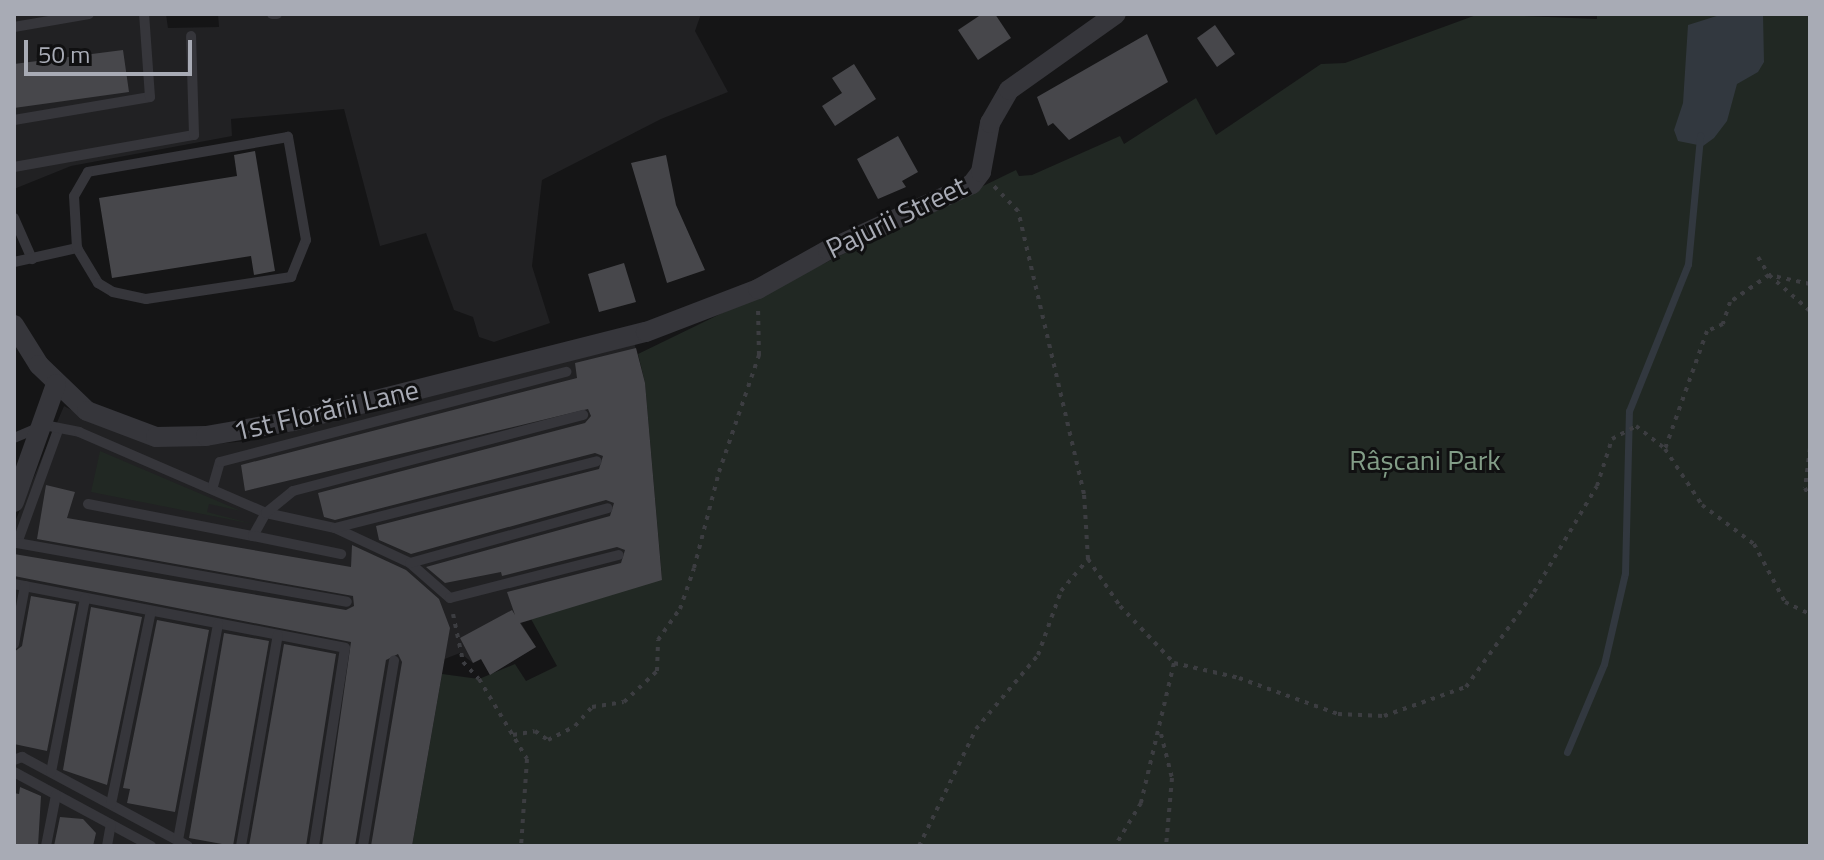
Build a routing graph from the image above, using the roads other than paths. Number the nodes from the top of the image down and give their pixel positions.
1 (89, 14) edge
2 (144, 14) edge
3 (1116, 14) edge
4 (14, 27) edge
5 (191, 36) dead end
6 (14, 120) edge
7 (14, 167) edge
8 (14, 218) edge
9 (77, 248) junction
10 (32, 259) junction
11 (14, 262) edge
12 (14, 325) edge
13 (606, 342) joint
14 (566, 372) dead end
15 (56, 384) junction
16 (583, 415) dead end
17 (51, 427) junction
18 (14, 438) edge
19 (597, 461) dead end
20 (213, 486) junction
21 (14, 502) edge
22 (88, 504) dead end
23 (608, 508) dead end
24 (266, 513) junction
25 (335, 528) junction
26 (253, 536) junction
27 (341, 554) dead end
28 (619, 555) dead end
29 (410, 563) junction
30 (19, 585) edge
31 (85, 598) junction
32 (347, 602) dead end
33 (151, 611) junction
34 (218, 624) junction
35 (278, 635) junction
36 (14, 644) edge
37 (394, 661) dead end
38 (14, 760) edge
39 (14, 772) edge
40 (51, 772) junction
41 (56, 795) junction
42 (111, 804) junction
43 (111, 824) junction
44 (178, 840) junction
45 (46, 846) edge
46 (107, 846) edge
47 (151, 846) edge
48 (188, 846) edge
49 (241, 846) edge
50 (314, 846) edge
51 (363, 846) edge

1 - 4 lane
2 - 6 lane
3 - 13 street, Pajurii Street
5 - 7 lane
8 - 10 lane
9 - 9 lane
9 - 10 lane
10 - 11 lane
12 - 15 street, 1st Florării Lane
13 - 15 street, 1st Florării Lane
14 - 20 lane
15 - 17 street
16 - 24 lane
17 - 18 lane
17 - 20 lane
17 - 21 street
17 - 32 lane
19 - 25 lane
20 - 24 lane
22 - 26 lane
23 - 29 lane
24 - 25 lane
24 - 26 lane
25 - 29 lane
26 - 27 lane
28 - 29 lane
30 - 31 lane
30 - 36 lane
31 - 33 lane
31 - 40 lane
33 - 34 lane
33 - 42 lane
34 - 35 lane
34 - 44 lane
35 - 49 lane
35 - 50 lane
37 - 51 lane
38 - 40 lane
39 - 41 lane
40 - 42 lane
41 - 43 lane
41 - 45 lane
42 - 44 lane
43 - 46 lane
43 - 47 lane
44 - 48 lane

